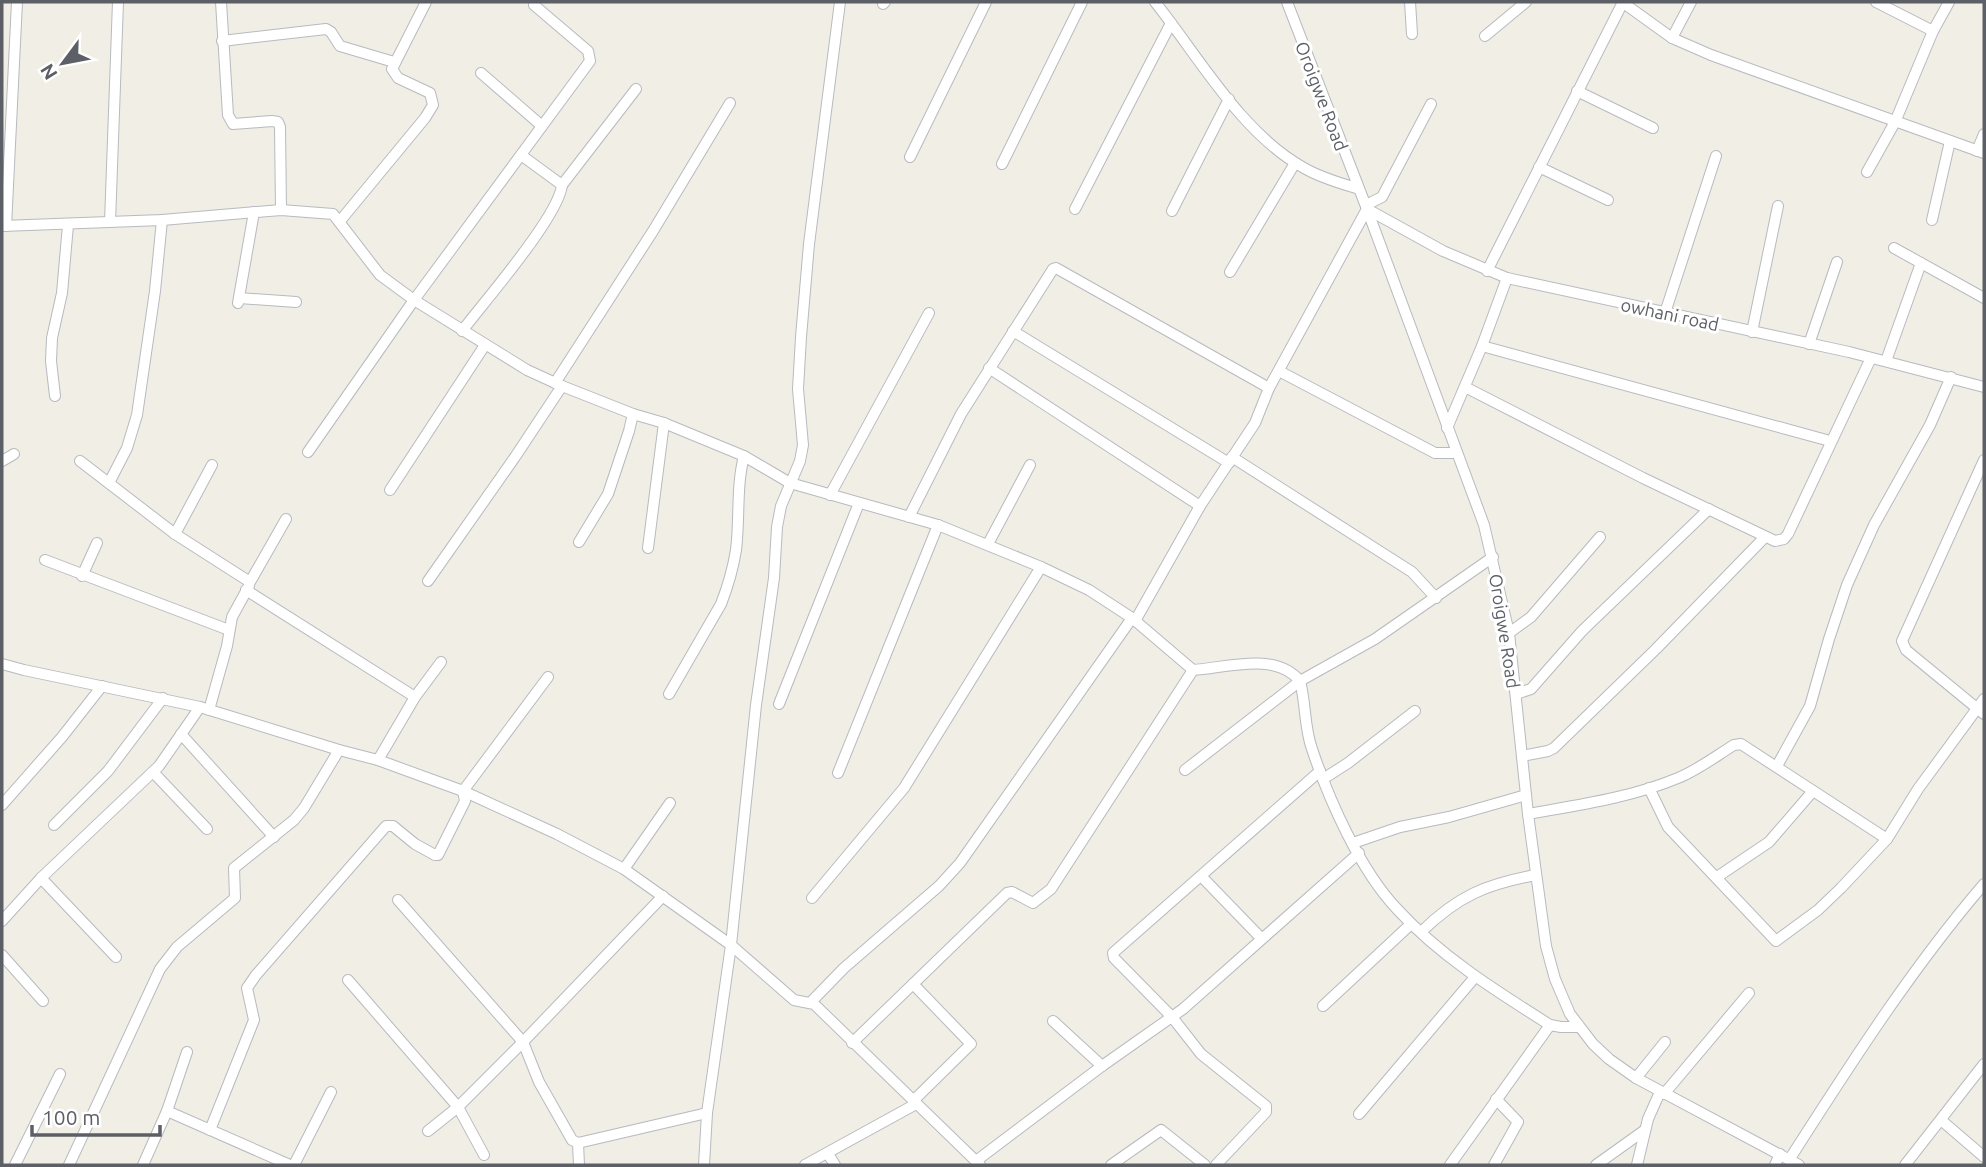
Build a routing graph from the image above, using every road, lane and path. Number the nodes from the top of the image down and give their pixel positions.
1 (18, 2) edge
2 (118, 2) edge
3 (220, 2) edge
4 (426, 2) edge
5 (839, 2) edge
6 (986, 2) edge
7 (1082, 2) edge
8 (1155, 2) edge
9 (1287, 2) edge
10 (1410, 2) edge
11 (1526, 2) edge
12 (1623, 2) edge
13 (1691, 2) edge
14 (1876, 2) edge
15 (1949, 2) edge
16 (534, 5) dead end
17 (1171, 23) junction
18 (1933, 31) junction
19 (1412, 34) dead end
20 (1485, 36) dead end
21 (1672, 38) junction
22 (222, 41) junction
23 (394, 62) junction
24 (481, 73) dead end
25 (636, 89) dead end
26 (1577, 91) junction
27 (1229, 99) junction
28 (730, 103) dead end
29 (1431, 104) dead end
30 (1895, 122) junction
31 (542, 126) junction
32 (1653, 128) dead end
33 (1984, 134) edge
34 (1950, 141) junction
35 (1981, 152) edge
36 (521, 155) junction
37 (910, 156) dead end
38 (1716, 156) dead end
39 (1295, 163) junction
40 (1002, 164) dead end
41 (1539, 167) junction
42 (1867, 172) dead end
43 (562, 185) junction
44 (1359, 189) junction
45 (1608, 200) dead end
46 (1778, 206) dead end
47 (1366, 207) junction
48 (1075, 209) dead end
49 (281, 210) junction
50 (1172, 211) dead end
51 (254, 212) junction
52 (162, 220) junction
53 (1932, 220) dead end
54 (340, 221) junction
55 (110, 222) junction
56 (68, 225) junction
57 (4, 226) edge
58 (1894, 248) dead end
59 (1837, 262) dead end
60 (1921, 263) junction
61 (1487, 271) junction
62 (1230, 272) dead end
63 (1507, 278) junction
64 (1984, 298) edge
65 (414, 300) junction
66 (296, 302) dead end
67 (929, 313) dead end
68 (1665, 313) junction
69 (462, 331) junction
70 (1013, 331) junction
71 (1752, 331) junction
72 (1809, 344) junction
73 (485, 345) junction
74 (1482, 346) junction
75 (1871, 358) junction
76 (1886, 361) junction
77 (989, 368) junction
78 (1279, 371) junction
79 (1951, 377) junction
80 (558, 385) junction
81 (1465, 387) junction
82 (1984, 387) edge
83 (1269, 388) junction
84 (55, 396) dead end
85 (633, 414) junction
86 (664, 423) junction
87 (1447, 428) junction
88 (1830, 441) junction
89 (308, 452) dead end
90 (1457, 453) junction
91 (13, 454) dead end
92 (744, 456) junction
93 (1230, 460) junction
94 (1984, 460) edge
95 (2, 461) edge
96 (80, 461) dead end
97 (212, 465) dead end
98 (1030, 465) dead end
99 (109, 483) junction
100 (790, 483) junction
101 (390, 490) dead end
102 (830, 495) junction
103 (859, 503) junction
104 (1200, 506) junction
105 (1709, 509) junction
106 (909, 517) junction
107 (286, 519) dead end
108 (938, 525) junction
109 (175, 534) junction
110 (1600, 537) dead end
111 (1765, 537) junction
112 (579, 542) dead end
113 (97, 543) dead end
114 (988, 544) junction
115 (648, 548) dead end
116 (1493, 557) junction
117 (45, 560) dead end
118 (1041, 567) junction
119 (82, 576) junction
120 (428, 581) dead end
121 (248, 586) junction
122 (1436, 598) junction
123 (1134, 619) junction
124 (229, 630) junction
125 (1509, 633) junction
126 (441, 662) dead end
127 (2, 664) edge
128 (1193, 670) junction
129 (548, 677) dead end
130 (1300, 681) junction
131 (102, 686) junction
132 (669, 694) dead end
133 (1516, 694) junction
134 (415, 697) junction
135 (163, 698) junction
136 (1984, 699) edge
137 (779, 704) dead end
138 (204, 709) junction
139 (1415, 710) dead end
140 (1981, 711) edge
141 (181, 734) junction
142 (340, 750) junction
143 (1522, 756) junction
144 (378, 760) junction
145 (1777, 766) junction
146 (1185, 770) dead end
147 (153, 772) junction
148 (838, 773) dead end
149 (1322, 775) junction
150 (1649, 788) junction
151 (463, 791) junction
152 (1813, 791) junction
153 (1526, 795) junction
154 (670, 803) dead end
155 (2, 805) edge
156 (1528, 814) junction
157 (54, 825) dead end
158 (207, 829) dead end
159 (274, 837) junction
160 (1887, 839) junction
161 (1353, 842) junction
162 (1359, 853) junction
163 (624, 869) junction
164 (1536, 875) junction
165 (1201, 876) junction
166 (1717, 877) junction
167 (41, 878) junction
168 (1983, 887) edge
169 (663, 896) junction
170 (812, 898) dead end
171 (398, 900) dead end
172 (2, 921) edge
173 (1411, 924) junction
174 (1421, 932) junction
175 (1261, 938) junction
176 (731, 945) junction
177 (2, 955) edge
178 (116, 957) dead end
179 (1475, 977) junction
180 (348, 980) dead end
181 (913, 984) junction
182 (1749, 993) dead end
183 (43, 1001) dead end
184 (811, 1002) junction
185 (1323, 1006) dead end
186 (1172, 1017) junction
187 (1053, 1021) dead end
188 (1550, 1025) junction
189 (1578, 1027) junction
190 (523, 1042) junction
191 (1665, 1042) dead end
192 (852, 1043) junction
193 (187, 1052) dead end
194 (1984, 1064) edge
195 (1102, 1066) junction
196 (60, 1074) dead end
197 (1636, 1078) junction
198 (331, 1092) dead end
199 (1662, 1093) junction
200 (1496, 1098) junction
201 (914, 1103) junction
202 (458, 1107) junction
203 (167, 1111) junction
204 (707, 1113) junction
205 (1359, 1114) dead end
206 (1941, 1120) junction
207 (210, 1130) junction
208 (1645, 1130) junction
209 (428, 1131) dead end
210 (578, 1143) junction
211 (828, 1154) junction
212 (484, 1155) dead end
213 (1785, 1157) junction
214 (1984, 1157) edge
215 (978, 1163) edge
216 (15, 1165) edge
217 (69, 1165) edge
218 (143, 1165) edge
219 (292, 1165) edge
220 (579, 1165) edge
221 (704, 1165) edge
222 (805, 1165) edge
223 (835, 1165) edge
224 (1111, 1165) edge
225 (1205, 1165) edge
226 (1216, 1165) edge
227 (1450, 1165) edge
228 (1494, 1165) edge
229 (1596, 1165) edge
230 (1637, 1165) edge
231 (1775, 1165) edge
232 (1800, 1165) edge
233 (1905, 1165) edge

1 - 57 street
2 - 55 street
3 - 22 street
4 - 23 street
5 - 100 street
6 - 37 street
7 - 40 street
8 - 17 street
9 - 44 street, Oroigwe Road
10 - 19 street
11 - 20 street
12 - 21 street
12 - 26 street
13 - 21 street
14 - 18 street
15 - 18 street
16 - 31 street
17 - 27 street
17 - 48 street
18 - 30 street
21 - 30 street
22 - 23 street
22 - 49 street
23 - 54 street
24 - 31 street
25 - 43 street
26 - 32 street
26 - 41 street
27 - 39 street
27 - 50 street
28 - 80 street
29 - 47 street
30 - 34 street
30 - 42 street
31 - 36 street
33 - 35 street
34 - 35 street
34 - 53 street
36 - 43 street
36 - 65 street
38 - 68 street
39 - 44 street
39 - 62 street
41 - 45 street
41 - 61 street
43 - 69 street
44 - 47 street, Oroigwe Road
46 - 71 street
47 - 61 street, owhani road
47 - 78 street
47 - 87 street, Oroigwe Road
49 - 51 street
49 - 54 street
51 - 52 street
51 - 66 street
52 - 55 street
52 - 99 street
54 - 65 street
55 - 56 street
56 - 57 street
56 - 84 street
58 - 60 street
59 - 72 street
60 - 64 street
60 - 76 street
61 - 63 street, owhani road
63 - 68 street, owhani road
63 - 74 street
65 - 69 street
65 - 89 street
67 - 102 street
68 - 71 street, owhani road
69 - 73 street
70 - 77 street
70 - 83 street
70 - 93 street
71 - 72 street, owhani road
72 - 75 street, owhani road
73 - 80 street
73 - 101 street
74 - 81 street
74 - 88 street
75 - 76 street, owhani road
75 - 88 street
76 - 79 street, owhani road
77 - 104 street
77 - 106 street
78 - 83 street
78 - 90 street
79 - 82 street, owhani road
79 - 145 street
80 - 85 street
80 - 120 street
81 - 87 street
81 - 105 street
83 - 93 street
85 - 86 street
85 - 112 street
86 - 92 street
86 - 115 street
87 - 90 street, Oroigwe Road
88 - 111 street
90 - 116 street, Oroigwe Road
91 - 95 street
92 - 100 street
92 - 132 street
93 - 104 street
93 - 122 street
94 - 140 street
96 - 99 street
97 - 109 street
98 - 114 street
99 - 109 street
100 - 102 street
100 - 176 street
102 - 103 street
103 - 106 street
103 - 137 street
104 - 123 street
105 - 111 street
105 - 133 street
106 - 108 street
107 - 121 street
108 - 114 street
108 - 148 street
109 - 121 street
110 - 125 street
111 - 143 street
113 - 119 street
114 - 118 street
116 - 122 street
116 - 125 street, Oroigwe Road
117 - 119 street
118 - 123 street
118 - 170 street
119 - 124 street
121 - 124 street
121 - 134 street
122 - 130 street
123 - 128 street
123 - 184 street
124 - 138 street
125 - 133 street, Oroigwe Road
126 - 134 street
127 - 131 street
128 - 130 street
128 - 181 street
129 - 151 street
130 - 146 street
130 - 149 street
131 - 135 street
131 - 155 street
133 - 143 street, Oroigwe Road
134 - 144 street
135 - 138 street
135 - 157 street
136 - 140 street
138 - 141 street
138 - 142 street
139 - 149 street
140 - 160 street
141 - 147 street
141 - 159 street
142 - 144 street
142 - 159 street
143 - 153 street, Oroigwe Road
144 - 151 street
145 - 150 street
145 - 152 street
147 - 158 street
147 - 167 street
149 - 161 street
149 - 165 street
150 - 156 street
150 - 166 street
151 - 163 street
151 - 207 street
152 - 160 street
152 - 166 street
153 - 156 street, Oroigwe Road
153 - 161 street
154 - 163 street
156 - 164 street, Oroigwe Road
159 - 217 street
160 - 166 street
161 - 162 street
162 - 173 street
162 - 175 street
163 - 169 street
164 - 174 street
164 - 189 street, Oroigwe Road
165 - 175 street
165 - 186 street
167 - 172 street
167 - 178 street
168 - 213 street
169 - 176 street
169 - 190 street
171 - 190 street
173 - 174 street
173 - 185 street
174 - 179 street
175 - 186 street
176 - 184 street
176 - 204 street
177 - 183 street
179 - 188 street
179 - 205 street
180 - 202 street
181 - 192 street
181 - 201 street
182 - 199 street
184 - 192 street
186 - 195 street
186 - 226 street
187 - 195 street
188 - 189 street
188 - 200 street
189 - 197 street, Oroigwe Road
190 - 202 street
190 - 210 street
191 - 197 street
192 - 201 street
193 - 203 street
194 - 206 street
195 - 215 street
196 - 216 street
197 - 199 street, Oroigwe Road
198 - 219 street
199 - 208 street
199 - 213 street, Oroigwe Road
200 - 227 street
200 - 228 street
201 - 211 street
201 - 215 street
202 - 209 street
202 - 212 street
203 - 207 street
203 - 218 street
204 - 210 street
204 - 221 street
206 - 214 street
206 - 233 street
207 - 219 street
208 - 229 street
208 - 230 street
210 - 220 street
211 - 222 street
211 - 223 street
213 - 231 street
213 - 232 street, Oroigwe Road
224 - 225 street

